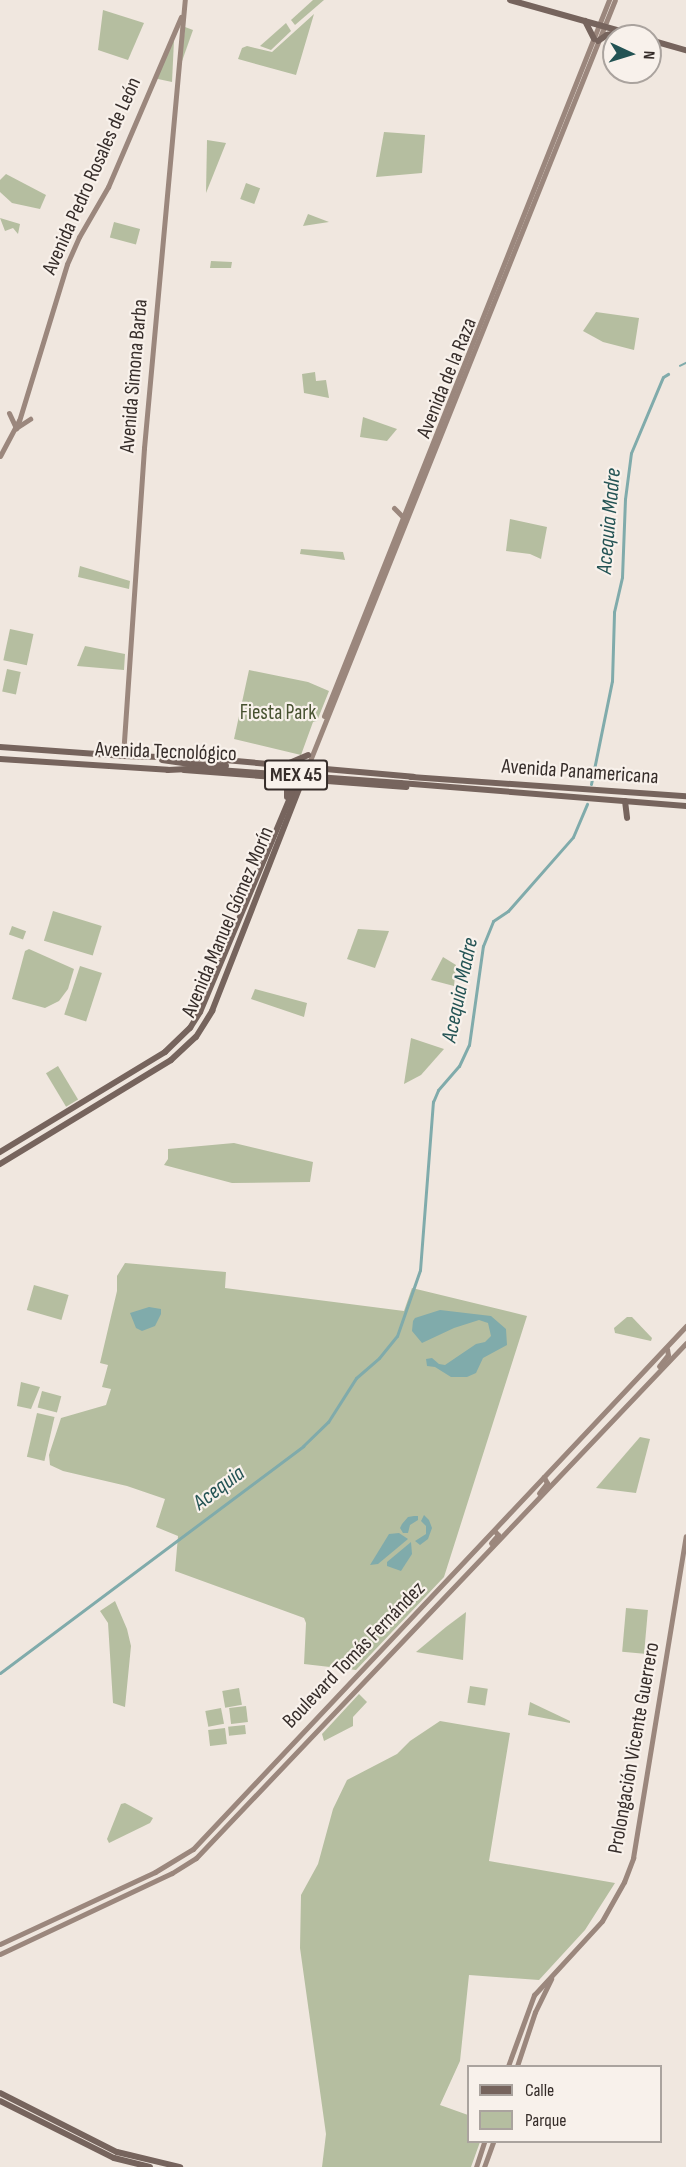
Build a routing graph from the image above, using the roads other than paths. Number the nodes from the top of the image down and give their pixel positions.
1 (185, 0) edge
2 (510, 0) edge
3 (609, 0) edge
4 (615, 0) edge
5 (184, 13) junction
6 (585, 21) junction
7 (602, 24) edge
8 (603, 24) edge
9 (602, 25) joint
10 (602, 37) edge
11 (596, 40) junction
12 (662, 43) edge
13 (686, 50) edge
14 (24, 409) junction
15 (30, 419) dead end
16 (16, 428) junction
17 (0, 456) edge
18 (394, 508) dead end
19 (404, 518) junction
20 (0, 747) edge
21 (123, 756) junction
22 (135, 757) junction
23 (309, 757) junction
24 (0, 759) edge
25 (281, 765) junction
26 (117, 767) junction
27 (189, 767) junction
28 (134, 768) junction
29 (304, 768) junction
30 (321, 768) junction
31 (413, 777) junction
32 (278, 778) junction
33 (304, 780) junction
34 (400, 781) junction
35 (471, 781) joint
36 (523, 784) junction
37 (457, 789) junction
38 (474, 790) joint
39 (617, 791) junction
40 (639, 793) junction
41 (522, 794) junction
42 (686, 796) edge
43 (296, 800) junction
44 (288, 802) junction
45 (626, 802) junction
46 (637, 802) junction
47 (686, 806) edge
48 (627, 818) dead end
49 (252, 887) junction
50 (258, 895) junction
51 (246, 901) junction
52 (253, 908) junction
53 (214, 979) junction
54 (221, 988) junction
55 (165, 1052) junction
56 (154, 1070) junction
57 (86, 1100) junction
58 (76, 1106) junction
59 (93, 1108) junction
60 (83, 1114) junction
61 (0, 1152) edge
62 (0, 1164) edge
63 (686, 1326) edge
64 (686, 1343) edge
65 (667, 1349) junction
66 (650, 1380) junction
67 (605, 1413) junction
68 (597, 1437) junction
69 (544, 1477) junction
70 (526, 1496) junction
71 (535, 1502) junction
72 (511, 1527) junction
73 (494, 1530) junction
74 (686, 1536) edge
75 (483, 1558) junction
76 (278, 1759) junction
77 (288, 1761) junction
78 (279, 1770) junction
79 (193, 1849) junction
80 (196, 1858) junction
81 (0, 1944) edge
82 (0, 1954) edge
83 (552, 1978) junction
84 (509, 2065) edge
85 (518, 2065) edge
86 (0, 2093) edge
87 (0, 2101) edge
88 (52, 2127) junction
89 (78, 2133) junction
90 (484, 2143) edge
91 (493, 2143) edge
92 (169, 2166) edge
93 (152, 2167) edge
94 (180, 2167) edge
95 (476, 2167) edge
96 (484, 2167) edge

1 - 5 main road, Avenida Simona Barba
2 - 6 main road
3 - 7 main road, Avenida de la Raza
4 - 8 main road, Avenida de la Raza
5 - 14 main road, Avenida Pedro Rosales de León
5 - 21 main road, Avenida Simona Barba
6 - 9 main road
6 - 11 main road
9 - 11 main road, Avenida de la Raza
10 - 11 main road
11 - 19 main road, Avenida de la Raza
11 - 23 main road, Avenida de la Raza
12 - 13 main road
14 - 16 main road, Avenida Pedro Rosales de León
14 - 16 main road
15 - 16 main road
16 - 17 main road, Avenida Pedro Rosales de León
18 - 19 main road
19 - 23 main road, Avenida de la Raza
20 - 21 main road, Avenida Tecnológico / MEX 45
21 - 22 main road, Avenida Tecnológico / MEX 45
21 - 25 main road
21 - 26 main road
22 - 27 main road, Avenida Tecnológico / MEX 45
22 - 28 main road
23 - 25 main road
23 - 29 main road, Avenida de la Raza
23 - 30 main road
24 - 26 main road, Avenida Tecnológico / MEX 45
25 - 29 main road
26 - 28 main road, Avenida Tecnológico / MEX 45
27 - 28 main road, Avenida Tecnológico / MEX 45
27 - 32 main road
27 - 34 main road, Avenida Tecnológico / MEX 45, bridge
29 - 30 main road
29 - 33 main road, Avenida Manuel Gómez Morín
29 - 33 main road
30 - 31 main road
31 - 34 main road, Avenida Tecnológico / MEX 45
31 - 35 main road, Avenida Tecnológico / MEX 45
32 - 33 main road
32 - 44 main road
33 - 37 main road
33 - 43 main road, Avenida Manuel Gómez Morín
33 - 43 main road
33 - 44 main road, Avenida Manuel Gómez Morín
34 - 37 main road, Avenida Tecnológico / MEX 45
35 - 36 main road, Avenida Panamericana / MEX 45
36 - 39 main road, Avenida Panamericana / MEX 45
36 - 41 main road
37 - 38 main road, Avenida Tecnológico / MEX 45
38 - 41 main road, Avenida Panamericana / MEX 45
39 - 40 main road, Avenida Panamericana / MEX 45
39 - 45 main road
40 - 42 main road, Avenida Panamericana / MEX 45
40 - 46 main road
41 - 45 main road, Avenida Panamericana / MEX 45
43 - 50 main road, Avenida Manuel Gómez Morín
44 - 49 main road, Avenida Manuel Gómez Morín
45 - 46 main road, Avenida Panamericana / MEX 45
45 - 48 main road
46 - 47 main road, Avenida Panamericana / MEX 45
49 - 50 main road
49 - 51 main road, Avenida Manuel Gómez Morín
50 - 52 main road, Avenida Manuel Gómez Morín
51 - 52 main road
51 - 53 main road, Avenida Manuel Gómez Morín
52 - 54 main road, Avenida Manuel Gómez Morín
53 - 54 main road
53 - 55 main road, Avenida Manuel Gómez Morín
54 - 56 main road, Avenida Manuel Gómez Morín
55 - 56 main road
55 - 57 main road, Avenida Manuel Gómez Morín
56 - 59 main road, Avenida Manuel Gómez Morín
57 - 58 main road, Avenida Manuel Gómez Morín
57 - 59 main road
58 - 60 main road
58 - 61 main road, Avenida Manuel Gómez Morín
59 - 60 main road, Avenida Manuel Gómez Morín
60 - 62 main road, Avenida Manuel Gómez Morín
63 - 65 main road, Boulevard Tomás Fernández
64 - 66 main road, Boulevard Tomás Fernández
65 - 66 main road
65 - 67 main road, Boulevard Tomás Fernández
66 - 68 main road, Boulevard Tomás Fernández
67 - 68 main road
67 - 69 main road, Boulevard Tomás Fernández
68 - 71 main road, Boulevard Tomás Fernández
69 - 70 main road, Boulevard Tomás Fernández
69 - 71 main road
70 - 72 main road
70 - 73 main road, Boulevard Tomás Fernández
71 - 72 main road, Boulevard Tomás Fernández
72 - 75 main road, Boulevard Tomás Fernández
73 - 75 main road
73 - 76 main road, Boulevard Tomás Fernández
74 - 83 main road, Prolongación Vicente Guerrero
75 - 77 main road, Boulevard Tomás Fernández
76 - 77 main road
76 - 78 main road
76 - 79 main road, Boulevard Tomás Fernández
77 - 78 main road, Boulevard Tomás Fernández
78 - 80 main road, Boulevard Tomás Fernández
79 - 80 main road
79 - 81 main road, Boulevard Tomás Fernández
80 - 82 main road, Boulevard Tomás Fernández
83 - 84 main road, Prolongación Vicente Guerrero
83 - 85 main road, Prolongación Vicente Guerrero
86 - 89 main road
87 - 88 main road
88 - 89 main road
88 - 93 main road
89 - 92 main road
90 - 95 main road
91 - 96 main road
92 - 93 main road
92 - 94 main road

